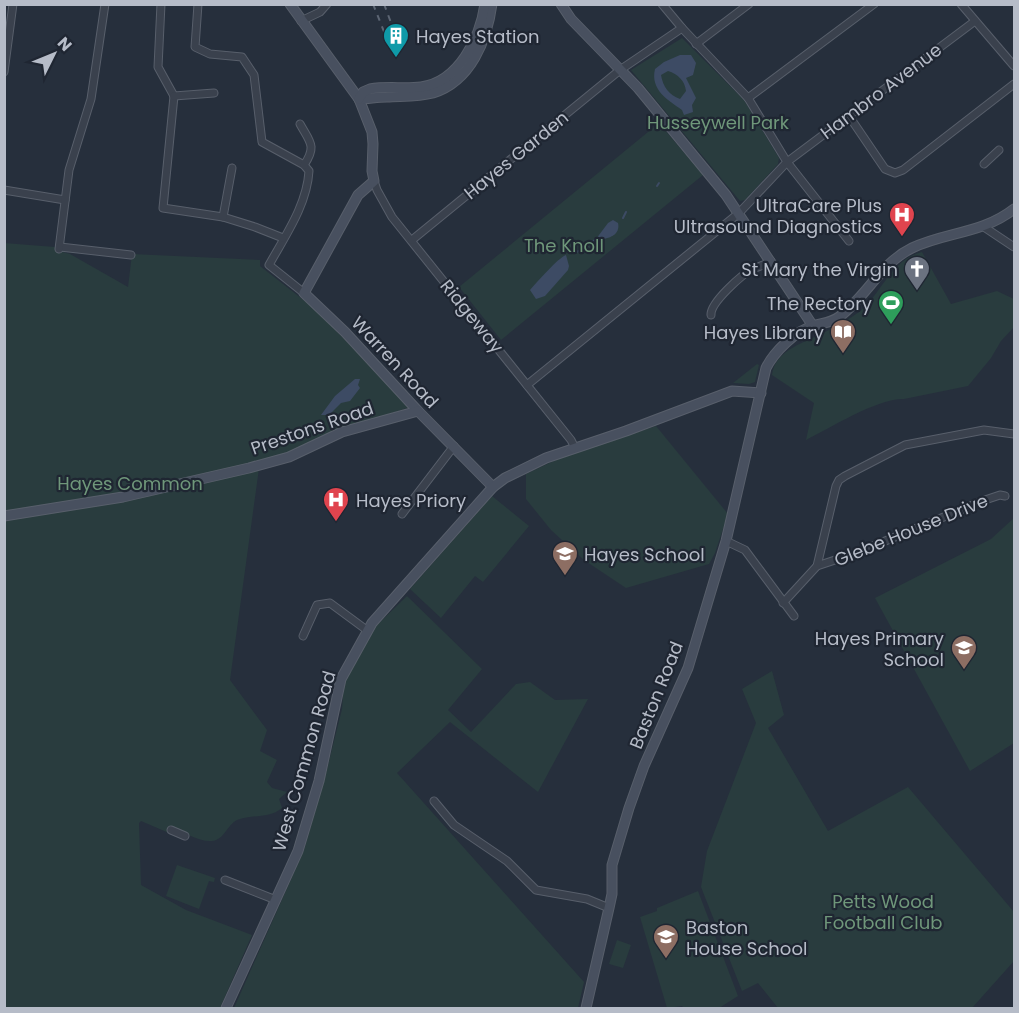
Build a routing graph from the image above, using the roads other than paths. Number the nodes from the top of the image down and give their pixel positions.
1 (14, 4) edge
2 (105, 4) edge
3 (161, 4) edge
4 (198, 4) edge
5 (290, 4) edge
6 (327, 4) edge
7 (485, 4) edge
8 (492, 4) edge
9 (561, 4) edge
10 (662, 4) edge
11 (749, 4) edge
12 (874, 4) edge
13 (961, 4) edge
14 (301, 21) junction
15 (975, 21) junction
16 (682, 28) junction
17 (696, 44) junction
18 (1014, 66) edge
19 (620, 70) junction
20 (4, 72) edge
21 (1014, 84) edge
22 (214, 93) dead end
23 (174, 96) junction
24 (748, 98) junction
25 (359, 99) junction
26 (849, 116) junction
27 (300, 124) dead end
28 (999, 150) dead end
29 (787, 162) junction
30 (984, 164) dead end
31 (304, 165) junction
32 (232, 168) dead end
33 (374, 181) junction
34 (4, 190) edge
35 (65, 200) junction
36 (1014, 209) edge
37 (739, 213) junction
38 (223, 217) junction
39 (984, 226) junction
40 (284, 238) junction
41 (412, 240) junction
42 (849, 241) dead end
43 (1014, 247) edge
44 (131, 255) dead end
45 (771, 261) junction
46 (304, 293) junction
47 (711, 315) dead end
48 (813, 326) junction
49 (527, 385) junction
50 (761, 393) junction
51 (418, 411) junction
52 (1014, 434) edge
53 (454, 446) junction
54 (575, 448) junction
55 (493, 487) junction
56 (1005, 496) dead end
57 (402, 514) dead end
58 (4, 516) edge
59 (726, 541) junction
60 (817, 566) junction
61 (783, 603) junction
62 (794, 616) dead end
63 (368, 631) junction
64 (303, 636) dead end
65 (434, 801) dead end
66 (171, 830) dead end
67 (185, 836) dead end
68 (225, 880) dead end
69 (276, 900) junction
70 (609, 908) junction
71 (226, 1008) edge
72 (586, 1008) edge

1 - 20 street
2 - 35 street
3 - 23 street
4 - 31 street
5 - 14 street
6 - 14 street
7 - 25 street
8 - 25 street
9 - 19 street
10 - 16 street
11 - 17 street
12 - 24 street
13 - 15 street
14 - 25 street
15 - 18 street
15 - 26 street, Hambro Avenue
16 - 17 street
16 - 19 street, Hayes Garden
17 - 24 street
19 - 37 street
19 - 41 street, Hayes Garden
21 - 26 street
22 - 23 street
23 - 38 street
24 - 29 street
25 - 33 street
26 - 29 street, Hambro Avenue
27 - 31 street
28 - 30 street
29 - 37 street, Hambro Avenue
29 - 42 street
31 - 40 street
32 - 38 street
33 - 41 street, Ridgeway
33 - 46 street
34 - 35 street
35 - 44 street
36 - 39 street, Baston Road
37 - 45 street
37 - 49 street
38 - 40 street
39 - 43 street
39 - 48 street, Baston Road
40 - 46 street, Warren Road
41 - 49 street, Ridgeway
45 - 47 street
45 - 48 street
46 - 51 street, Warren Road
48 - 50 street, Baston Road
49 - 54 street, Ridgeway
50 - 54 street, West Common Road
50 - 59 street, Baston Road
51 - 53 street, Warren Road
51 - 58 street, Prestons Road
52 - 60 street
53 - 55 street, Warren Road
53 - 57 street
54 - 55 street, West Common Road
55 - 63 street, West Common Road
56 - 60 street, Glebe House Drive
59 - 61 street
59 - 70 street, Baston Road
60 - 61 street
61 - 62 street
63 - 64 street
63 - 69 street, West Common Road
65 - 70 street
66 - 67 street
68 - 69 street
69 - 71 street, West Common Road
70 - 72 street, Baston Road

